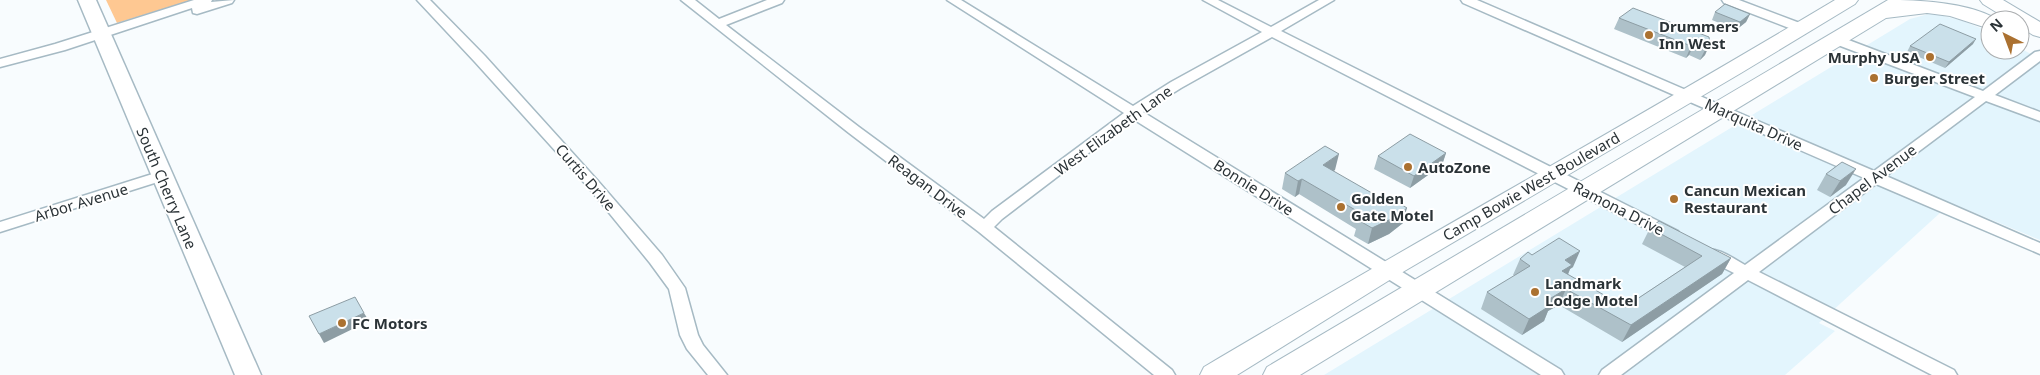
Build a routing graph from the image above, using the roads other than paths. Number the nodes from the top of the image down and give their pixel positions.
1 (87, 0) edge
2 (206, 0) edge
3 (228, 0) edge
4 (423, 0) edge
5 (687, 0) edge
6 (778, 0) edge
7 (952, 0) edge
8 (1210, 0) edge
9 (1328, 0) edge
10 (1467, 0) edge
11 (1728, 0) edge
12 (1902, 0) edge
13 (1946, 0) edge
14 (1975, 0) edge
15 (1990, 0) edge
16 (1842, 3) edge
17 (1997, 10) edge
18 (1980, 17) edge
19 (1980, 19) edge
20 (718, 24) junction
21 (1801, 28) junction
22 (1271, 31) junction
23 (2040, 31) edge
24 (101, 34) junction
25 (1839, 37) junction
26 (2040, 55) edge
27 (0, 63) edge
28 (1688, 96) junction
29 (1984, 96) junction
30 (1722, 110) junction
31 (1133, 112) junction
32 (2040, 117) edge
33 (1552, 174) junction
34 (162, 176) junction
35 (1875, 177) junction
36 (1584, 190) junction
37 (0, 227) edge
38 (985, 228) junction
39 (2040, 249) edge
40 (1387, 270) junction
41 (1747, 273) junction
42 (1419, 291) junction
43 (248, 375) edge
44 (718, 375) edge
45 (1166, 375) edge
46 (1214, 375) edge
47 (1277, 375) edge
48 (1555, 375) edge
49 (1608, 375) edge
50 (1948, 375) edge

1 - 24 street, South Cherry Lane
2 - 24 street
3 - 24 street
4 - 44 street, Curtis Drive
5 - 20 street, Reagan Drive
6 - 20 street
7 - 31 street, Bonnie Drive
8 - 22 street, Ramona Drive
9 - 22 street, West Elizabeth Lane
10 - 28 street, Marquita Drive
11 - 21 street
12 - 25 main road, Camp Bowie West Boulevard
13 - 18 main road
14 - 17 main road
15 - 23 main road
16 - 21 main road, Camp Bowie West Boulevard
19 - 25 main road
20 - 38 street, Reagan Drive
21 - 28 main road, Camp Bowie West Boulevard
22 - 31 street, West Elizabeth Lane
22 - 33 street, Ramona Drive
24 - 27 street
24 - 34 street, South Cherry Lane
25 - 29 street
25 - 30 main road, Camp Bowie West Boulevard
26 - 29 street, Chapel Avenue
28 - 30 street, Marquita Drive
28 - 33 main road, Camp Bowie West Boulevard
29 - 32 street
29 - 35 street, Chapel Avenue
30 - 35 street, Marquita Drive
30 - 36 main road, Camp Bowie West Boulevard
31 - 38 street, West Elizabeth Lane
31 - 40 street, Bonnie Drive
33 - 36 street, Ramona Drive
33 - 40 main road, Camp Bowie West Boulevard
34 - 37 street, Arbor Avenue
34 - 43 street, South Cherry Lane
35 - 39 street, Marquita Drive
35 - 41 street, Chapel Avenue
36 - 41 street, Ramona Drive
36 - 42 main road, Camp Bowie West Boulevard
38 - 45 street, Reagan Drive
40 - 42 street, Bonnie Drive
40 - 46 main road, Camp Bowie West Boulevard
41 - 49 street, Chapel Avenue
41 - 50 street, Ramona Drive
42 - 47 main road, Camp Bowie West Boulevard
42 - 48 street, Bonnie Drive

